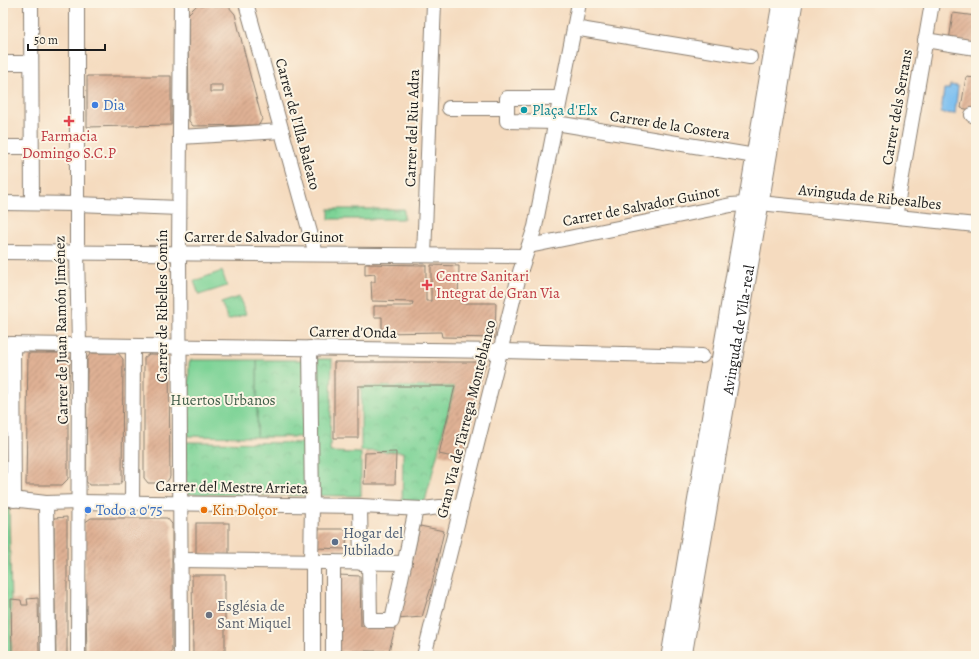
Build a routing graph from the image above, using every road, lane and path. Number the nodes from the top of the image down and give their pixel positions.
1 (31, 3) edge
2 (77, 3) edge
3 (181, 3) edge
4 (246, 3) edge
5 (434, 3) edge
6 (579, 3) edge
7 (781, 3) edge
8 (794, 3) edge
9 (932, 3) edge
10 (574, 28) junction
11 (926, 40) junction
12 (976, 48) edge
13 (750, 57) dead end
14 (3, 63) edge
15 (31, 63) junction
16 (560, 98) junction
17 (449, 108) dead end
18 (507, 108) junction
19 (556, 123) junction
20 (282, 131) junction
21 (180, 137) junction
22 (3, 147) edge
23 (31, 147) junction
24 (755, 156) junction
25 (3, 203) edge
26 (32, 203) junction
27 (753, 203) junction
28 (77, 204) junction
29 (179, 208) junction
30 (896, 217) junction
31 (976, 226) edge
32 (527, 251) junction
33 (3, 252) edge
34 (77, 252) junction
35 (179, 253) junction
36 (316, 254) junction
37 (424, 255) junction
38 (8, 344) edge
39 (79, 345) junction
40 (133, 346) junction
41 (179, 346) junction
42 (310, 348) junction
43 (501, 350) junction
44 (702, 356) dead end
45 (8, 499) edge
46 (78, 502) junction
47 (46, 503) junction
48 (132, 503) junction
49 (180, 504) junction
50 (312, 506) junction
51 (360, 506) junction
52 (461, 507) junction
53 (416, 509) junction
54 (180, 560) junction
55 (312, 562) junction
56 (333, 562) junction
57 (365, 563) junction
58 (405, 563) junction
59 (48, 656) edge
60 (78, 656) edge
61 (181, 656) edge
62 (314, 656) edge
63 (333, 656) edge
64 (424, 656) edge
65 (670, 656) edge
66 (683, 656) edge

1 - 15 street
2 - 28 street, Carrer de Juan Ramón Jiménez
3 - 21 street, Carrer de Ribelles Comín
4 - 20 street, Carrer de l'Illa Baleato
5 - 37 street, Carrer del Riu Adra
6 - 10 street, Gran Via de Tàrrega Monteblanco
7 - 24 main road, Avinguda de Vila-real
8 - 27 main road, Avinguda de Vila-real
9 - 11 street, Carrer dels Serrans
10 - 13 street
10 - 16 street, Gran Via de Tàrrega Monteblanco
11 - 12 street
11 - 30 street, Carrer dels Serrans
14 - 15 street
15 - 23 street
16 - 18 street
16 - 19 street, Gran Via de Tàrrega Monteblanco
17 - 18 street
18 - 19 street
19 - 24 street, Carrer de la Costera
19 - 32 street, Gran Via de Tàrrega Monteblanco
20 - 21 street
20 - 36 street, Carrer de l'Illa Baleato
21 - 29 street, Carrer de Ribelles Comín
22 - 23 street
23 - 26 street
24 - 27 main road, Avinguda de Vila-real
25 - 26 street
26 - 28 street
27 - 30 street, Avinguda de Ribesalbes
27 - 32 street, Carrer de Salvador Guinot
27 - 65 main road, Avinguda de Vila-real
27 - 66 main road, Avinguda de Vila-real
28 - 29 street
28 - 34 street, Carrer de Juan Ramón Jiménez
29 - 35 street, Carrer de Ribelles Comín
30 - 31 street, Avinguda de Ribesalbes
32 - 37 street, Carrer de Salvador Guinot
32 - 43 street, Gran Via de Tàrrega Monteblanco
33 - 34 street, Carrer de Salvador Guinot
34 - 35 street, Carrer de Salvador Guinot
34 - 39 street, Carrer de Juan Ramón Jiménez
35 - 36 street, Carrer de Salvador Guinot
35 - 41 street, Carrer de Ribelles Comín
36 - 37 street, Carrer de Salvador Guinot
38 - 39 street, Carrer d'Onda
38 - 45 street
39 - 40 street, Carrer d'Onda
39 - 46 street, Carrer de Juan Ramón Jiménez
40 - 41 street, Carrer d'Onda
40 - 48 street
41 - 42 street, Carrer d'Onda
41 - 49 street, Carrer de Ribelles Comín
42 - 43 street, Carrer d'Onda
42 - 50 street
43 - 44 street, Carrer d'Onda
43 - 52 street, Gran Via de Tàrrega Monteblanco
45 - 47 street, Carrer del Mestre Arrieta
46 - 47 street, Carrer del Mestre Arrieta
46 - 48 street, Carrer del Mestre Arrieta
46 - 60 street, Carrer de Juan Ramón Jiménez
47 - 59 street
48 - 49 street, Carrer del Mestre Arrieta
49 - 50 street, Carrer del Mestre Arrieta
49 - 54 street, Carrer de Ribelles Comín
50 - 51 street, Carrer del Mestre Arrieta
50 - 55 street
51 - 53 street, Carrer del Mestre Arrieta
51 - 57 street
52 - 53 street, Carrer del Mestre Arrieta
52 - 64 street, Gran Via de Tàrrega Monteblanco
53 - 58 street
54 - 55 street
54 - 61 street, Carrer de Ribelles Comín
55 - 56 street
55 - 62 street
56 - 57 street
56 - 63 street
57 - 58 street
57 - 58 street

